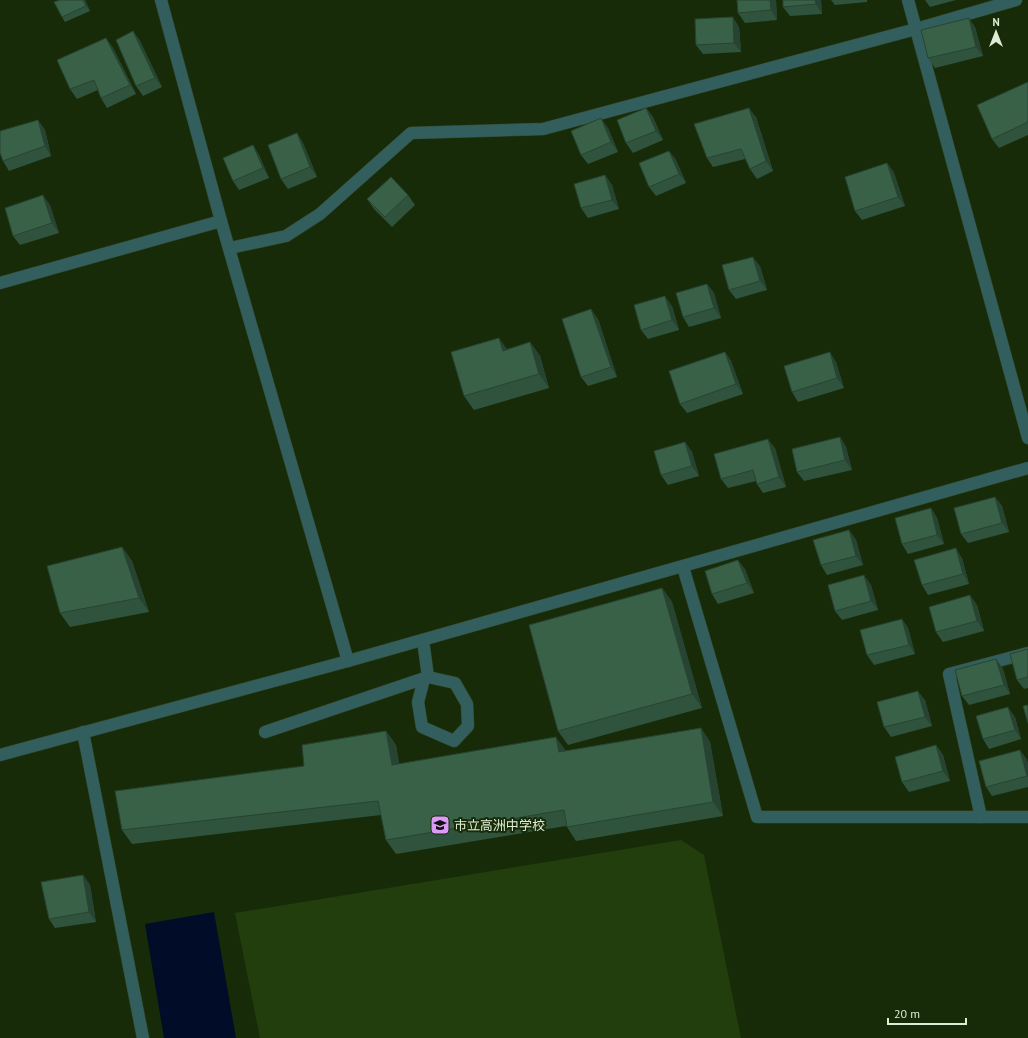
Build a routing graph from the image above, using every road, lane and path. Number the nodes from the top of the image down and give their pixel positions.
1 (161, 0) edge
2 (908, 0) edge
3 (1016, 0) edge
4 (916, 29) junction
5 (221, 221) junction
6 (230, 248) junction
7 (0, 283) edge
8 (1028, 438) edge
9 (1028, 468) edge
10 (683, 567) junction
11 (423, 640) junction
12 (1028, 653) edge
13 (348, 661) junction
14 (426, 678) junction
15 (83, 732) junction
16 (265, 732) dead end
17 (0, 755) edge
18 (982, 817) junction
19 (1028, 817) edge
20 (143, 1038) edge

1 - 5 street
2 - 4 street
3 - 4 street
4 - 6 street
4 - 8 street
5 - 6 street
5 - 7 street
6 - 13 street
9 - 10 street
10 - 11 street
10 - 18 street
11 - 13 street
11 - 14 street
12 - 18 street
13 - 15 street
14 - 14 street
14 - 16 street
15 - 17 street
15 - 20 street
18 - 19 street

